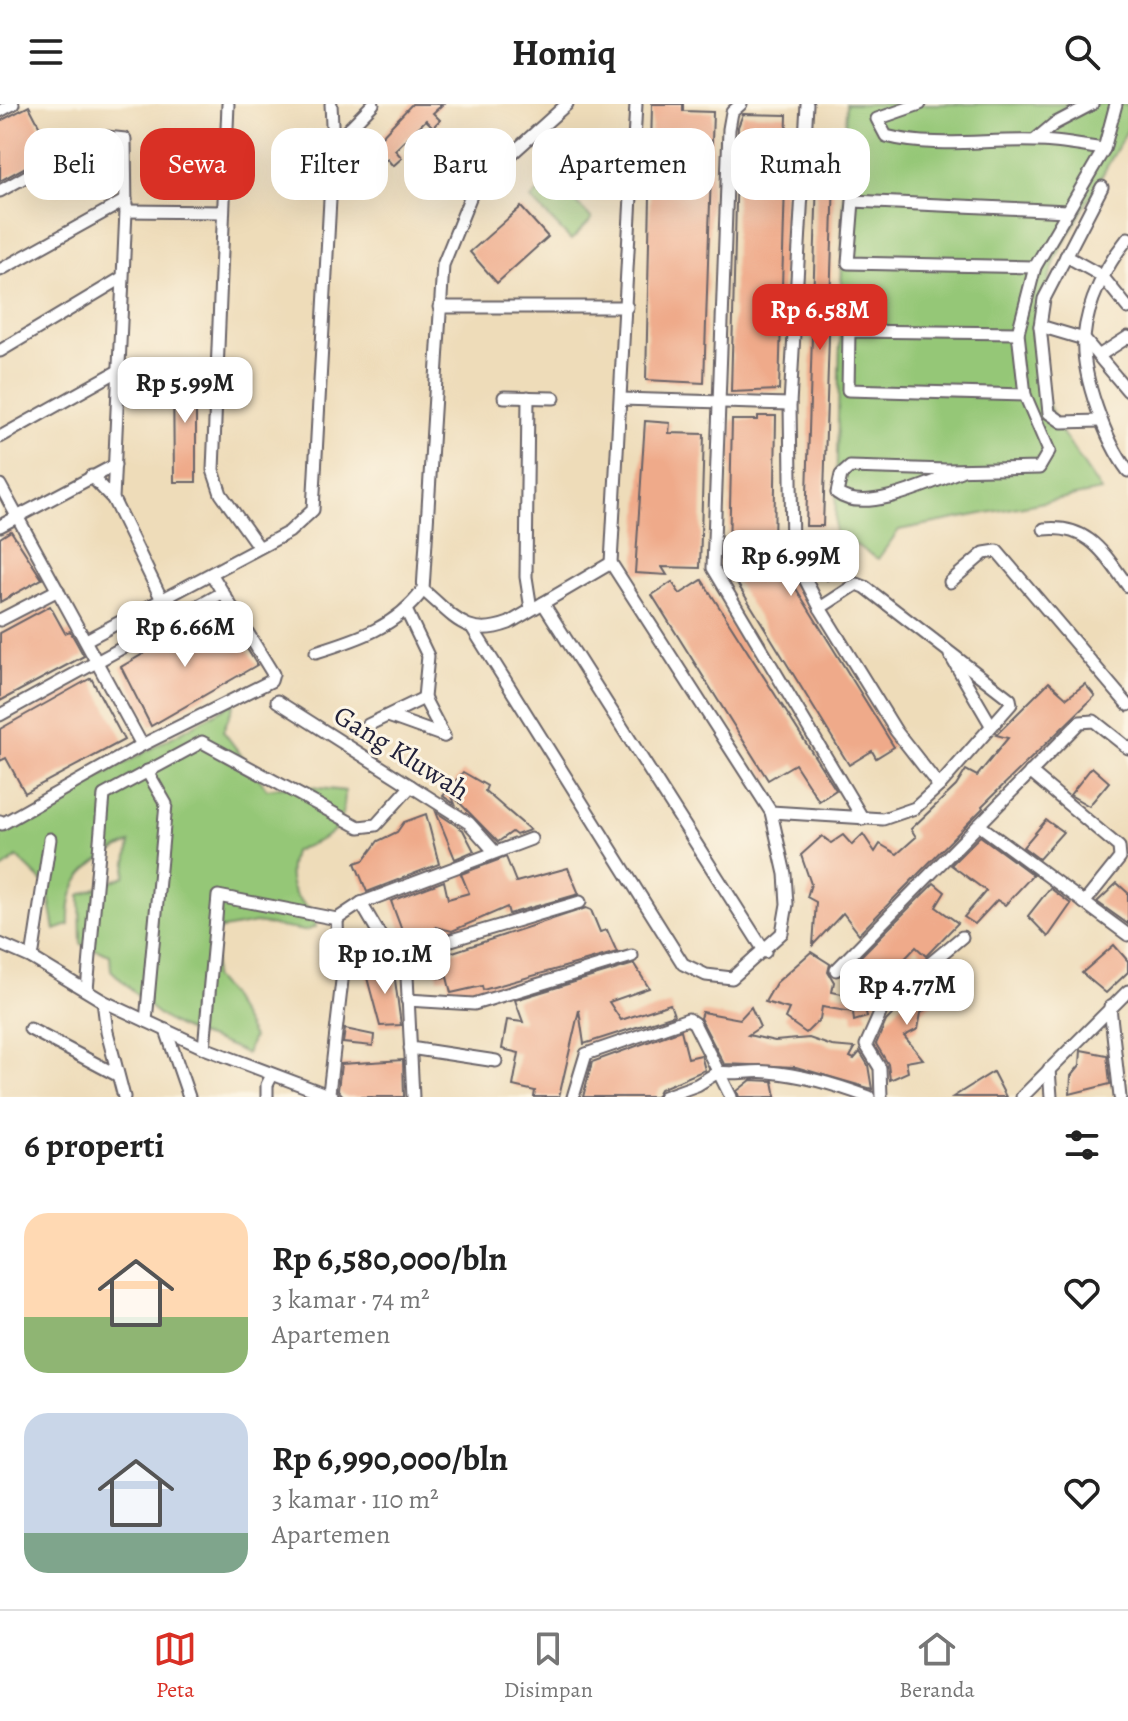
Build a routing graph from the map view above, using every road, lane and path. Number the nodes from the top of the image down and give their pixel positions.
1 (13, 104) edge
2 (228, 104) edge
3 (331, 104) edge
4 (373, 104) edge
5 (567, 104) edge
6 (636, 104) edge
7 (741, 104) edge
8 (807, 104) edge
9 (920, 104) edge
10 (1092, 104) edge
11 (1116, 104) edge
12 (0, 111) edge
13 (332, 128) edge
14 (350, 128) edge
15 (1035, 140) junction
16 (1104, 149) junction
17 (1102, 187) dead end
18 (0, 191) edge
19 (330, 200) edge
20 (126, 206) junction
21 (1068, 211) junction
22 (223, 212) junction
23 (1128, 238) edge
24 (1066, 256) junction
25 (1035, 267) junction
26 (0, 270) edge
27 (1102, 276) junction
28 (120, 279) junction
29 (439, 307) junction
30 (627, 307) junction
31 (1128, 308) edge
32 (1040, 326) junction
33 (1018, 333) junction
34 (1128, 337) edge
35 (1084, 339) junction
36 (0, 351) edge
37 (1100, 355) junction
38 (118, 371) junction
39 (1128, 391) edge
40 (1025, 395) junction
41 (504, 397) dead end
42 (528, 397) junction
43 (554, 398) dead end
44 (621, 399) junction
45 (718, 402) junction
46 (790, 404) junction
47 (1100, 421) junction
48 (0, 437) edge
49 (115, 465) junction
50 (963, 470) junction
51 (1128, 471) edge
52 (91, 476) junction
53 (0, 485) edge
54 (113, 499) junction
55 (18, 517) junction
56 (0, 526) edge
57 (1044, 529) dead end
58 (258, 546) junction
59 (611, 563) junction
60 (212, 575) junction
61 (950, 582) dead end
62 (1128, 586) edge
63 (58, 590) junction
64 (423, 590) junction
65 (222, 593) junction
66 (162, 600) junction
67 (543, 603) junction
68 (820, 608) junction
69 (531, 609) junction
70 (407, 612) junction
71 (0, 620) edge
72 (473, 629) junction
73 (86, 640) junction
74 (946, 647) junction
75 (316, 652) dead end
76 (96, 660) junction
77 (424, 698) junction
78 (277, 701) dead end
79 (1128, 705) edge
80 (0, 715) edge
81 (388, 716) junction
82 (368, 725) dead end
83 (991, 725) junction
84 (142, 745) junction
85 (1128, 748) edge
86 (147, 771) junction
87 (1030, 772) junction
88 (411, 786) junction
89 (939, 786) junction
90 (771, 812) junction
91 (863, 819) junction
92 (0, 821) edge
93 (979, 825) junction
94 (50, 839) dead end
95 (531, 839) dead end
96 (494, 851) junction
97 (580, 902) dead end
98 (361, 903) junction
99 (1084, 903) junction
100 (337, 919) junction
101 (1128, 935) edge
102 (962, 937) dead end
103 (0, 944) edge
104 (765, 952) junction
105 (632, 956) dead end
106 (32, 958) junction
107 (400, 958) junction
108 (836, 970) dead end
109 (343, 972) junction
110 (87, 990) junction
111 (1128, 991) edge
112 (407, 1000) junction
113 (103, 1001) junction
114 (1110, 1007) junction
115 (146, 1021) junction
116 (30, 1029) dead end
117 (166, 1030) junction
118 (204, 1048) junction
119 (410, 1048) junction
120 (496, 1061) dead end
121 (1049, 1069) junction
122 (718, 1072) junction
123 (117, 1075) junction
124 (272, 1075) junction
125 (331, 1095) edge
126 (124, 1097) edge
127 (189, 1097) edge
128 (267, 1097) edge
129 (413, 1097) edge
130 (573, 1097) edge
131 (664, 1097) edge
132 (731, 1097) edge
133 (869, 1097) edge
134 (881, 1097) edge
135 (1022, 1097) edge
136 (1051, 1097) edge
137 (1120, 1097) edge

1 - 12 street
2 - 22 street
3 - 13 street
4 - 14 street
5 - 29 street
6 - 30 street
7 - 45 street
8 - 46 street
9 - 15 street
10 - 15 street
11 - 16 street
15 - 16 street
16 - 21 street
17 - 24 street
18 - 20 street
19 - 58 street
20 - 22 street
20 - 26 street
20 - 28 street
21 - 25 street
21 - 25 street
22 - 58 street
23 - 27 street
24 - 27 street
24 - 32 street
25 - 33 street
27 - 31 street
27 - 35 street
28 - 36 street
28 - 38 street
29 - 30 street
29 - 64 street
30 - 44 street
32 - 35 street
32 - 47 street
33 - 40 street
33 - 40 street
34 - 37 street
35 - 37 street
35 - 47 street
37 - 39 street
38 - 48 street
38 - 49 street
40 - 50 street
41 - 42 street
42 - 43 street
42 - 69 street
44 - 45 street
44 - 59 street
45 - 46 street
45 - 91 street
46 - 68 street
47 - 51 street
49 - 52 street
49 - 54 street
50 - 50 street
52 - 54 street
52 - 55 street
53 - 55 street
54 - 66 street
55 - 56 street
55 - 63 street
57 - 62 street
58 - 60 street
59 - 67 street
59 - 90 street
60 - 65 street
60 - 66 street
61 - 79 street
63 - 71 street
63 - 73 street
64 - 70 street
64 - 72 street
65 - 76 street
65 - 84 street
66 - 73 street
67 - 69 street
67 - 104 street
68 - 74 street
68 - 89 street
69 - 72 street
70 - 75 street
70 - 77 street
72 - 104 street
73 - 76 street
74 - 83 street
74 - 83 street
76 - 80 street
76 - 84 street
77 - 81 street
77 - 81 street
78 - 88 street, Gang Kluwah
81 - 82 street
83 - 89 street
84 - 92 street
85 - 87 street
86 - 88 street
86 - 110 street
86 - 115 street
87 - 93 street
87 - 99 street
88 - 96 street, Gang Kluwah
89 - 91 street
90 - 91 street
90 - 104 street
93 - 99 street
93 - 108 street
94 - 106 street
95 - 96 street
96 - 98 street
97 - 107 street
98 - 100 street
98 - 107 street
99 - 101 street
100 - 109 street
100 - 118 street
102 - 134 street
103 - 106 street
105 - 112 street
106 - 110 street
107 - 109 street
107 - 112 street
109 - 125 street
110 - 113 street
111 - 114 street
112 - 119 street
113 - 115 street
113 - 123 street
114 - 121 street
114 - 137 street
115 - 117 street
116 - 123 street
117 - 118 street
117 - 127 street
118 - 124 street
119 - 120 street
119 - 129 street
121 - 135 street
121 - 136 street
122 - 130 street
122 - 131 street
122 - 132 street
122 - 133 street
123 - 126 street
124 - 125 street
124 - 128 street

